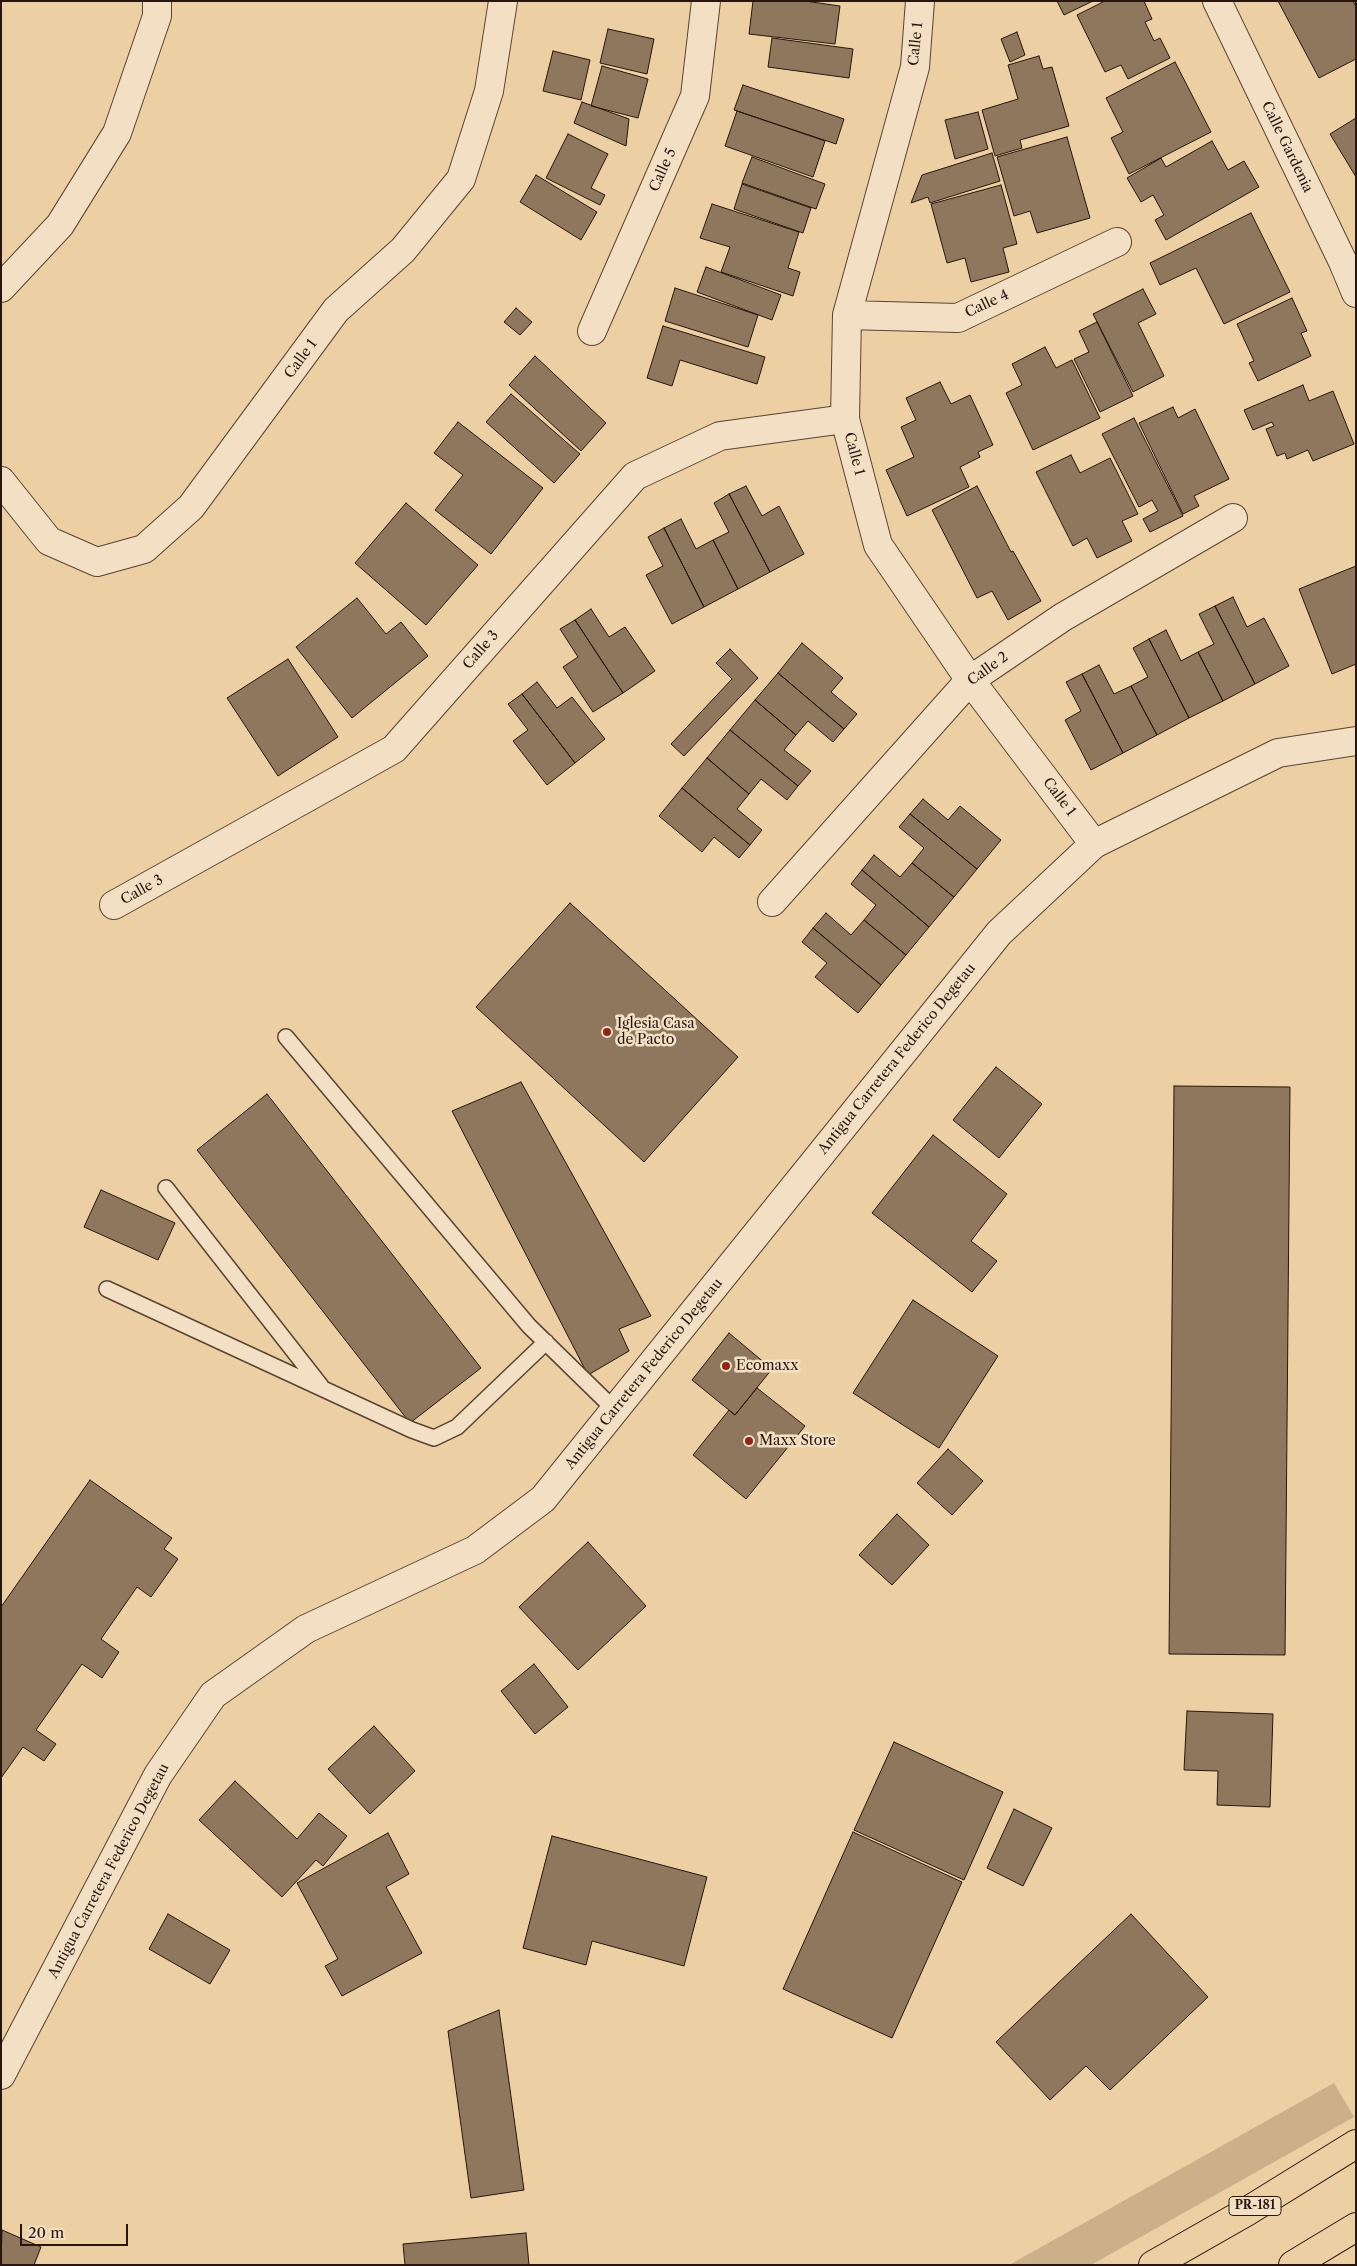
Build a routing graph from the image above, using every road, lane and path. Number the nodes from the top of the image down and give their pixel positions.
1 (157, 1) edge
2 (503, 1) edge
3 (706, 1) edge
4 (920, 1) edge
5 (1217, 1) edge
6 (1117, 242) dead end
7 (1350, 258) edge
8 (1, 288) edge
9 (1356, 293) edge
10 (847, 315) junction
11 (592, 331) dead end
12 (845, 419) junction
13 (1, 481) edge
14 (1233, 518) dead end
15 (970, 680) junction
16 (1356, 741) edge
17 (1094, 844) junction
18 (772, 902) dead end
19 (114, 906) dead end
20 (286, 1037) dead end
21 (166, 1188) dead end
22 (107, 1289) dead end
23 (546, 1342) junction
24 (324, 1389) junction
25 (615, 1410) junction
26 (1, 2075) edge
27 (1356, 2144) edge
28 (1356, 2227) edge
29 (1153, 2265) edge
30 (1293, 2265) edge

1 - 8 street
2 - 13 street, Calle 1
3 - 11 street, Calle 5
4 - 10 street, Calle 1
5 - 7 street, Calle Gardenia
6 - 10 street, Calle 4
7 - 9 street, Calle Gardenia
10 - 12 street, Calle 1
12 - 15 street, Calle 1
12 - 19 street, Calle 3
14 - 15 street, Calle 2
15 - 17 street, Calle 1
15 - 18 street, Calle 2
16 - 17 street, Antigua Carretera Federico Degetau
17 - 25 street, Antigua Carretera Federico Degetau
20 - 23 lane
21 - 24 lane
22 - 24 lane
23 - 24 lane
23 - 25 lane
25 - 26 street, Antigua Carretera Federico Degetau
27 - 29 main road, PR-181
28 - 30 main road

